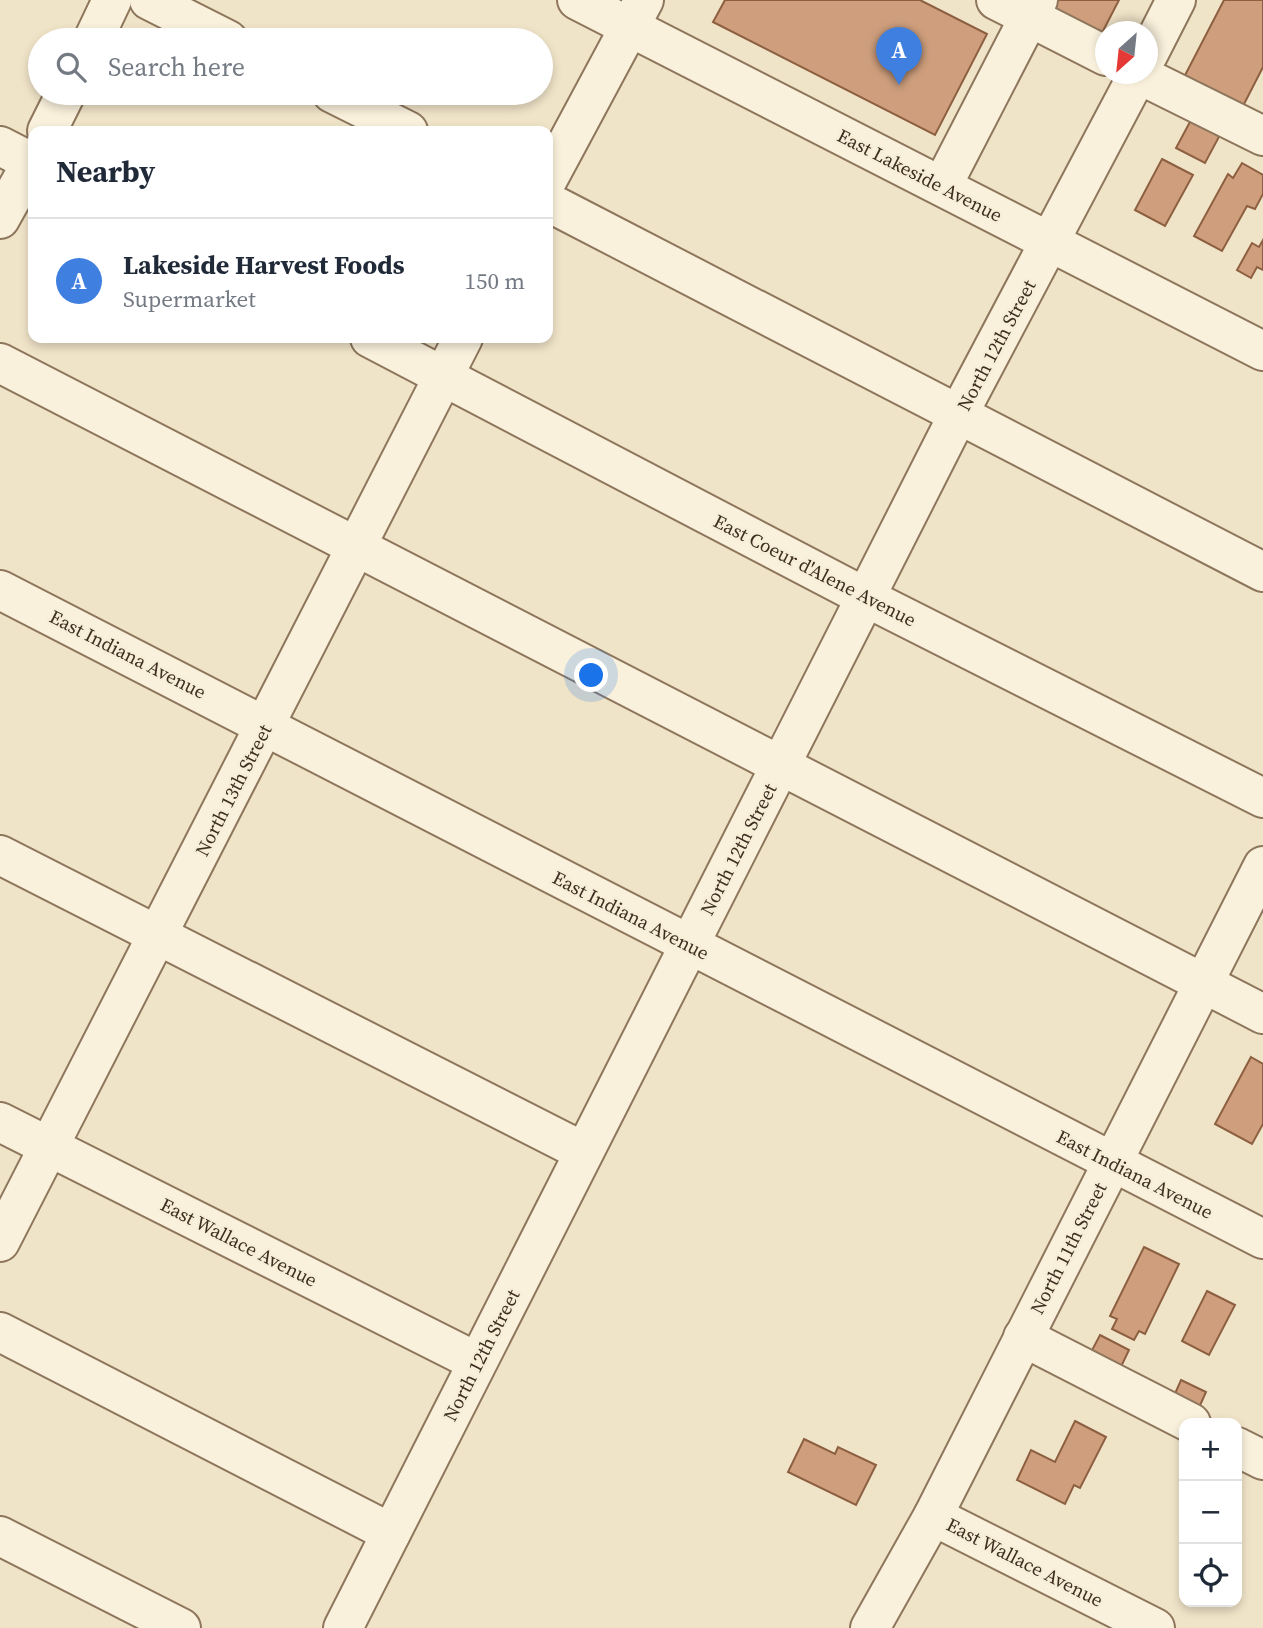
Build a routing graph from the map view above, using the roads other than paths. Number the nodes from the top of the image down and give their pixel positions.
1 (113, 0) edge
2 (149, 0) edge
3 (577, 0) edge
4 (996, 0) edge
5 (1176, 0) edge
6 (1034, 9) edge
7 (637, 14) edge
8 (99, 28) edge
9 (204, 28) edge
10 (1158, 34) edge
11 (1095, 50) edge
12 (1133, 84) edge
13 (1158, 84) edge
14 (58, 105) edge
15 (356, 105) edge
16 (45, 126) edge
17 (398, 126) edge
18 (1263, 136) edge
19 (28, 154) edge
20 (553, 170) edge
21 (942, 186) junction
22 (553, 205) edge
23 (0, 219) edge
24 (1051, 242) junction
25 (380, 343) edge
26 (460, 343) edge
27 (1263, 351) edge
28 (0, 363) edge
29 (443, 376) junction
30 (958, 415) junction
31 (357, 546) junction
32 (1263, 572) edge
33 (0, 590) edge
34 (865, 597) junction
35 (267, 725) junction
36 (781, 763) junction
37 (1263, 798) edge
38 (0, 855) edge
39 (1263, 866) edge
40 (158, 936) junction
41 (689, 945) junction
42 (1202, 983) junction
43 (1263, 1014) edge
44 (0, 1122) edge
45 (48, 1146) junction
46 (584, 1153) junction
47 (1111, 1162) junction
48 (1263, 1239) edge
49 (0, 1242) edge
50 (0, 1332) edge
51 (1023, 1336) junction
52 (477, 1362) junction
53 (1181, 1418) edge
54 (1242, 1450) edge
55 (1263, 1460) edge
56 (933, 1516) junction
57 (391, 1533) junction
58 (0, 1536) edge
59 (181, 1628) edge
60 (343, 1628) edge
61 (870, 1628) edge
62 (1155, 1628) edge

1 - 8 street
2 - 9 street
3 - 7 street, East Lakeside Avenue
4 - 6 street
5 - 10 street
6 - 11 street
6 - 21 street
7 - 20 street
7 - 21 street, East Lakeside Avenue
12 - 24 street, North 12th Street
13 - 18 street
14 - 16 street
15 - 17 street
19 - 23 street
21 - 24 street, East Lakeside Avenue
22 - 30 street
24 - 27 street, East Lakeside Avenue
24 - 30 street, North 12th Street
25 - 29 street, East Coeur d'Alene Avenue
26 - 29 street, North 13th Street
28 - 31 street
29 - 31 street, North 13th Street
29 - 34 street, East Coeur d'Alene Avenue
30 - 32 street
30 - 34 street, North 12th Street
31 - 35 street, North 13th Street
31 - 36 street
33 - 35 street, East Indiana Avenue
34 - 36 street, North 12th Street
34 - 37 street, East Coeur d'Alene Avenue
35 - 40 street, North 13th Street
35 - 41 street, East Indiana Avenue
36 - 41 street, North 12th Street
36 - 42 street
38 - 40 street
39 - 42 street, North 11th Street
40 - 45 street, North 13th Street
40 - 46 street
41 - 46 street, North 12th Street
41 - 47 street, East Indiana Avenue
42 - 43 street
42 - 47 street, North 11th Street
44 - 45 street, East Wallace Avenue
45 - 49 street, North 13th Street
45 - 52 street, East Wallace Avenue
46 - 52 street, North 12th Street
47 - 48 street, East Indiana Avenue
47 - 51 street, North 11th Street
50 - 57 street
51 - 53 street
51 - 56 street, North 11th Street
52 - 57 street, North 12th Street
54 - 55 street
56 - 61 street, North 11th Street
56 - 62 street, East Wallace Avenue
57 - 60 street, North 12th Street
58 - 59 street

